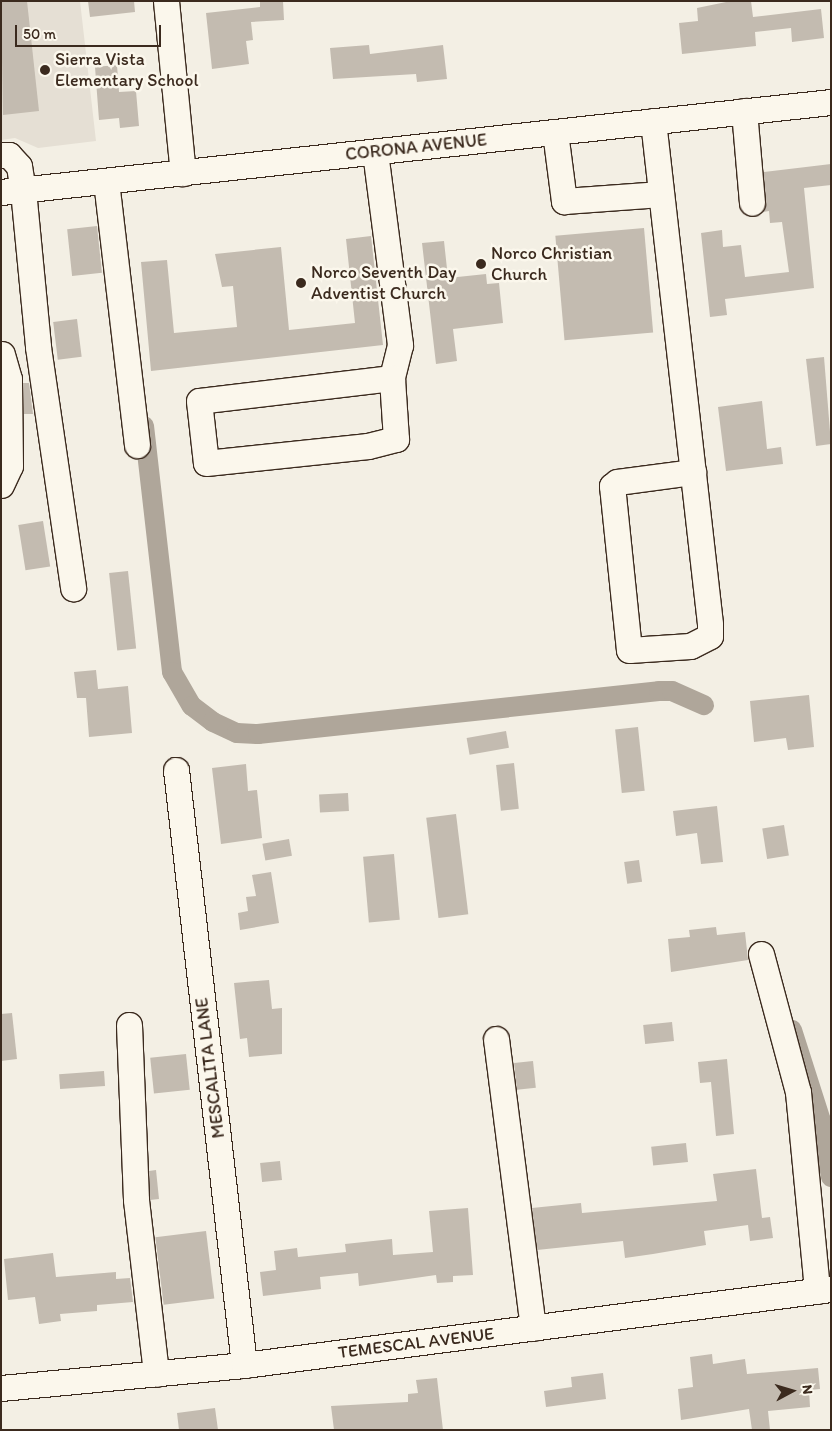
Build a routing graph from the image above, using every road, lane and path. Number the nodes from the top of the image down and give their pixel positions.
1 (166, 1) edge
2 (831, 102) edge
3 (744, 111) junction
4 (653, 121) junction
5 (555, 132) junction
6 (374, 152) junction
7 (1, 155) edge
8 (182, 173) junction
9 (106, 181) junction
10 (12, 191) edge
11 (661, 194) junction
12 (752, 203) dead end
13 (38, 347) junction
14 (2, 354) edge
15 (392, 378) junction
16 (136, 445) dead end
17 (693, 472) junction
18 (1, 485) edge
19 (73, 588) dead end
20 (176, 770) dead end
21 (761, 954) dead end
22 (129, 1025) dead end
23 (496, 1039) dead end
24 (824, 1290) edge
25 (533, 1328) junction
26 (244, 1366) junction
27 (156, 1374) junction
28 (1, 1388) edge

1 - 8 street
2 - 3 street, CORONA AVENUE
3 - 4 street, CORONA AVENUE
3 - 12 street
4 - 5 street, CORONA AVENUE
4 - 11 street
5 - 6 street, CORONA AVENUE
5 - 11 street
6 - 8 street, CORONA AVENUE
6 - 15 street
7 - 10 street
8 - 9 street, CORONA AVENUE
9 - 10 street, CORONA AVENUE
9 - 16 street
10 - 13 street
11 - 17 street
13 - 14 street
13 - 19 street
14 - 18 street
15 - 15 street
17 - 17 street
20 - 26 street, MESCALITA LANE
21 - 24 street
22 - 27 street
23 - 25 street
24 - 25 street, TEMESCAL AVENUE
25 - 26 street, TEMESCAL AVENUE
26 - 27 street, TEMESCAL AVENUE
27 - 28 street, TEMESCAL AVENUE

